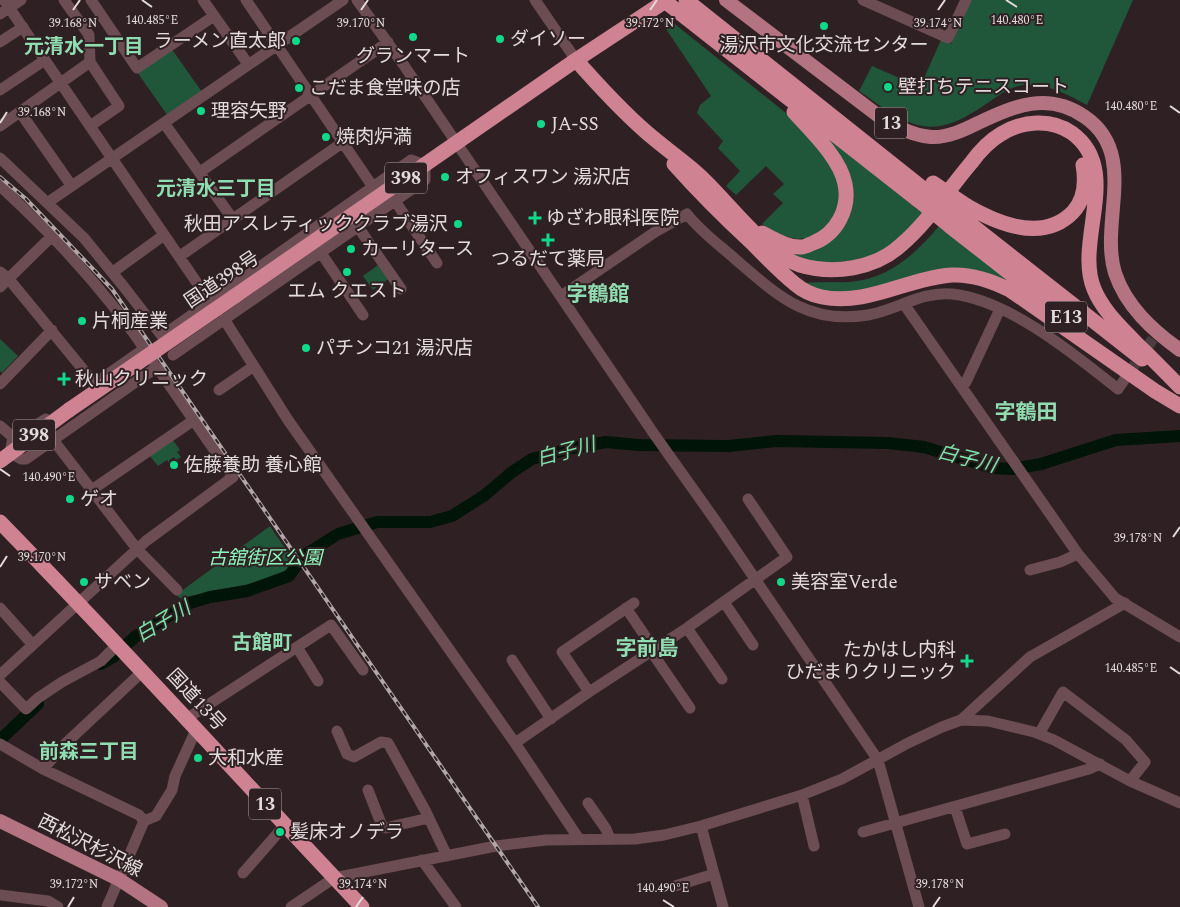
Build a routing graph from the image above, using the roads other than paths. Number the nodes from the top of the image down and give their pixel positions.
1 (21, 0) edge
2 (64, 0) edge
3 (91, 0) edge
4 (203, 0) edge
5 (246, 0) edge
6 (343, 0) edge
7 (357, 0) edge
8 (535, 0) edge
9 (726, 0) edge
10 (863, 0) edge
11 (966, 0) edge
12 (675, 2) edge
13 (5, 7) edge
14 (214, 16) junction
15 (23, 27) junction
16 (0, 42) edge
17 (388, 42) junction
18 (277, 46) junction
19 (45, 60) junction
20 (576, 60) junction
21 (90, 62) junction
22 (248, 64) junction
23 (768, 82) junction
24 (60, 84) junction
25 (0, 90) edge
26 (311, 96) junction
27 (20, 112) junction
28 (164, 123) junction
29 (0, 126) edge
30 (90, 126) junction
31 (644, 130) junction
32 (342, 143) junction
33 (456, 143) junction
34 (0, 158) edge
35 (112, 159) junction
36 (425, 164) junction
37 (200, 172) junction
38 (71, 185) junction
39 (0, 186) edge
40 (373, 187) junction
41 (925, 191) junction
42 (395, 201) junction
43 (48, 202) junction
44 (959, 217) junction
45 (232, 218) junction
46 (748, 225) junction
47 (358, 227) junction
48 (164, 235) junction
49 (52, 236) junction
50 (321, 253) junction
51 (180, 256) junction
52 (437, 263) dead end
53 (775, 266) junction
54 (112, 272) junction
55 (4, 275) edge
56 (0, 287) edge
57 (400, 289) dead end
58 (561, 296) junction
59 (210, 302) junction
60 (904, 304) junction
61 (1000, 309) junction
62 (363, 315) dead end
63 (224, 319) junction
64 (52, 330) junction
65 (144, 348) junction
66 (1180, 350) edge
67 (173, 355) dead end
68 (254, 366) junction
69 (157, 367) junction
70 (1129, 373) tunnel mouth
71 (0, 384) edge
72 (95, 384) junction
73 (962, 386) junction
74 (1180, 388) edge
75 (219, 390) dead end
76 (1180, 407) edge
77 (194, 420) junction
78 (0, 426) edge
79 (13, 437) junction
80 (54, 441) junction
81 (5, 457) edge
82 (92, 489) junction
83 (748, 500) dead end
84 (0, 522) edge
85 (137, 549) junction
86 (1078, 554) junction
87 (1030, 570) dead end
88 (755, 578) junction
89 (176, 590) dead end
90 (724, 602) junction
91 (1125, 602) junction
92 (79, 603) junction
93 (0, 608) edge
94 (686, 628) junction
95 (1180, 637) edge
96 (33, 645) junction
97 (753, 645) dead end
98 (297, 647) junction
99 (122, 650) junction
100 (653, 650) junction
101 (512, 660) dead end
102 (363, 670) dead end
103 (142, 672) junction
104 (0, 675) edge
105 (722, 679) dead end
106 (318, 681) dead end
107 (0, 682) edge
108 (589, 692) junction
109 (690, 708) dead end
110 (551, 718) junction
111 (186, 719) junction
112 (961, 720) junction
113 (196, 730) junction
114 (337, 731) dead end
115 (1039, 734) junction
116 (515, 743) junction
117 (4, 747) edge
118 (878, 760) junction
119 (1100, 764) junction
120 (43, 769) junction
121 (1130, 781) junction
122 (368, 790) dead end
123 (802, 795) junction
124 (588, 803) dead end
125 (1180, 804) edge
126 (955, 807) junction
127 (429, 818) junction
128 (0, 821) edge
129 (144, 821) junction
130 (896, 823) junction
131 (285, 825) junction
132 (701, 826) junction
133 (863, 832) dead end
134 (1005, 834) dead end
135 (579, 839) junction
136 (610, 839) junction
137 (814, 846) dead end
138 (447, 856) junction
139 (422, 860) junction
140 (243, 873) dead end
141 (714, 874) junction
142 (334, 878) junction
143 (120, 880) junction
144 (675, 886) dead end
145 (0, 895) edge
146 (58, 907) edge
147 (107, 907) edge
148 (161, 907) edge
149 (292, 907) edge
150 (362, 907) edge
151 (456, 907) edge
152 (723, 907) edge
153 (919, 907) edge

1 - 13 street
2 - 21 street
3 - 14 street
4 - 14 street
5 - 18 street
6 - 18 street
7 - 17 street
8 - 20 street
9 - 66 main road, 13
10 - 11 street
12 - 20 highway, 国道398号 / 398
12 - 23 highway, E13
12 - 41 highway
13 - 15 street
14 - 22 street
15 - 16 street
15 - 19 street
17 - 26 street
17 - 33 street
18 - 22 street
18 - 26 street
19 - 24 street
19 - 25 street
20 - 31 highway
20 - 33 highway, 国道398号 / 398
21 - 24 street
21 - 30 street
22 - 28 street
23 - 41 highway, E13
23 - 46 highway
24 - 27 street
24 - 30 street
26 - 32 street
26 - 37 street
27 - 29 street
27 - 38 street
28 - 35 street
28 - 37 street
30 - 35 street
31 - 46 highway
31 - 53 highway
32 - 40 street
32 - 45 street
33 - 36 highway, 国道398号 / 398
33 - 58 street
34 - 43 street
35 - 38 street
35 - 48 street
36 - 40 street
36 - 42 street
36 - 81 highway, 国道398号 / 398, bridge
37 - 45 street
38 - 43 street
39 - 49 street
40 - 59 street
41 - 44 highway, bridge
41 - 44 highway, E13, bridge
42 - 47 street
42 - 52 street
43 - 54 street
44 - 53 highway
44 - 74 highway, E13
44 - 76 highway, E13
45 - 51 street
46 - 74 highway
47 - 50 street
47 - 57 street
48 - 51 street
48 - 54 street
49 - 55 street
49 - 65 street
50 - 62 street
50 - 63 street
51 - 59 street
53 - 76 highway
54 - 59 street
55 - 56 street
55 - 64 street
58 - 60 street
58 - 88 street
60 - 61 street
60 - 73 street
61 - 70 street
61 - 73 street
63 - 67 street
63 - 68 street
64 - 71 street
64 - 72 street
65 - 69 street
65 - 72 street
68 - 75 street
68 - 116 street
69 - 77 street
69 - 80 street
72 - 79 street
73 - 86 street
77 - 82 street
77 - 85 street
78 - 79 street
79 - 81 street
80 - 81 street
80 - 82 street
82 - 85 street
83 - 88 street
84 - 92 highway, 国道13号 / 13
85 - 89 street
85 - 92 street
86 - 87 street
86 - 91 street
88 - 90 street
88 - 118 street
90 - 94 street
90 - 97 street
91 - 95 street
91 - 112 street
92 - 96 street
92 - 99 highway, 国道13号 / 13
93 - 96 street
94 - 100 street
94 - 105 street
96 - 104 street
98 - 102 street
98 - 106 street
98 - 111 street
99 - 103 highway, 国道13号 / 13
99 - 107 street
100 - 108 street
100 - 108 street
100 - 109 street
101 - 110 street
103 - 111 highway, 国道13号 / 13
103 - 120 street
108 - 110 street
110 - 116 street
111 - 113 highway, 国道13号 / 13
112 - 115 street
112 - 118 street
113 - 129 street
113 - 131 highway, 国道13号 / 13
114 - 127 street
115 - 119 street
115 - 121 street
116 - 135 street
117 - 120 street
118 - 123 street
118 - 130 street
119 - 121 street
119 - 126 street
120 - 129 street
121 - 125 street
122 - 127 street
123 - 132 street
123 - 137 street
124 - 136 street
126 - 130 street
126 - 134 street
127 - 138 street
128 - 143 main road, 西松沢杉沢線
129 - 143 street
130 - 133 street
130 - 153 street
131 - 140 street
131 - 142 highway, 国道13号 / 13
132 - 136 street
132 - 141 street
135 - 136 street
135 - 138 street
138 - 139 street
139 - 142 street
139 - 151 street
141 - 144 street
141 - 152 street
142 - 149 street
142 - 150 highway, 国道13号 / 13
143 - 147 street
143 - 148 main road, 西松沢杉沢線
145 - 146 street

